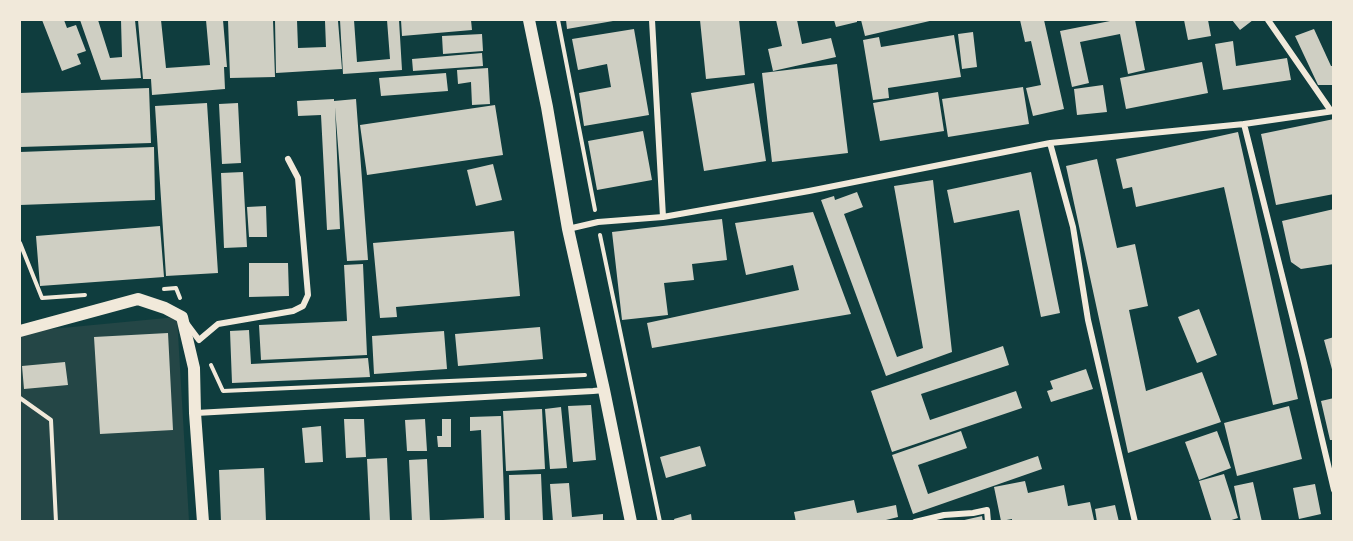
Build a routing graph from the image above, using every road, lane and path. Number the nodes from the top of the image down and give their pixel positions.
1 (529, 20) edge
2 (558, 20) edge
3 (652, 20) edge
4 (1268, 20) edge
5 (1332, 111) edge
6 (1244, 124) junction
7 (1050, 143) junction
8 (288, 159) dead end
9 (663, 217) junction
10 (598, 222) junction
11 (568, 229) junction
12 (20, 243) edge
13 (154, 290) dead end
14 (87, 295) dead end
15 (181, 299) dead end
16 (182, 317) junction
17 (20, 329) edge
18 (199, 340) junction
19 (592, 375) dead end
20 (604, 390) junction
21 (20, 398) edge
22 (195, 413) junction
23 (1334, 490) edge
24 (56, 522) edge
25 (203, 522) edge
26 (631, 522) edge
27 (660, 522) edge
28 (915, 522) edge
29 (988, 522) edge
30 (1135, 522) edge

1 - 11 main road
2 - 10 path
3 - 9 street
4 - 5 street
5 - 6 street
6 - 7 street
6 - 23 street
7 - 9 street
7 - 30 street
8 - 18 street
9 - 10 street
10 - 11 street
10 - 27 path
11 - 20 main road
12 - 14 path
13 - 15 path
16 - 17 main road
16 - 18 street
16 - 22 main road
18 - 19 path
20 - 22 street
20 - 26 main road
21 - 24 path
22 - 25 main road
28 - 29 street

